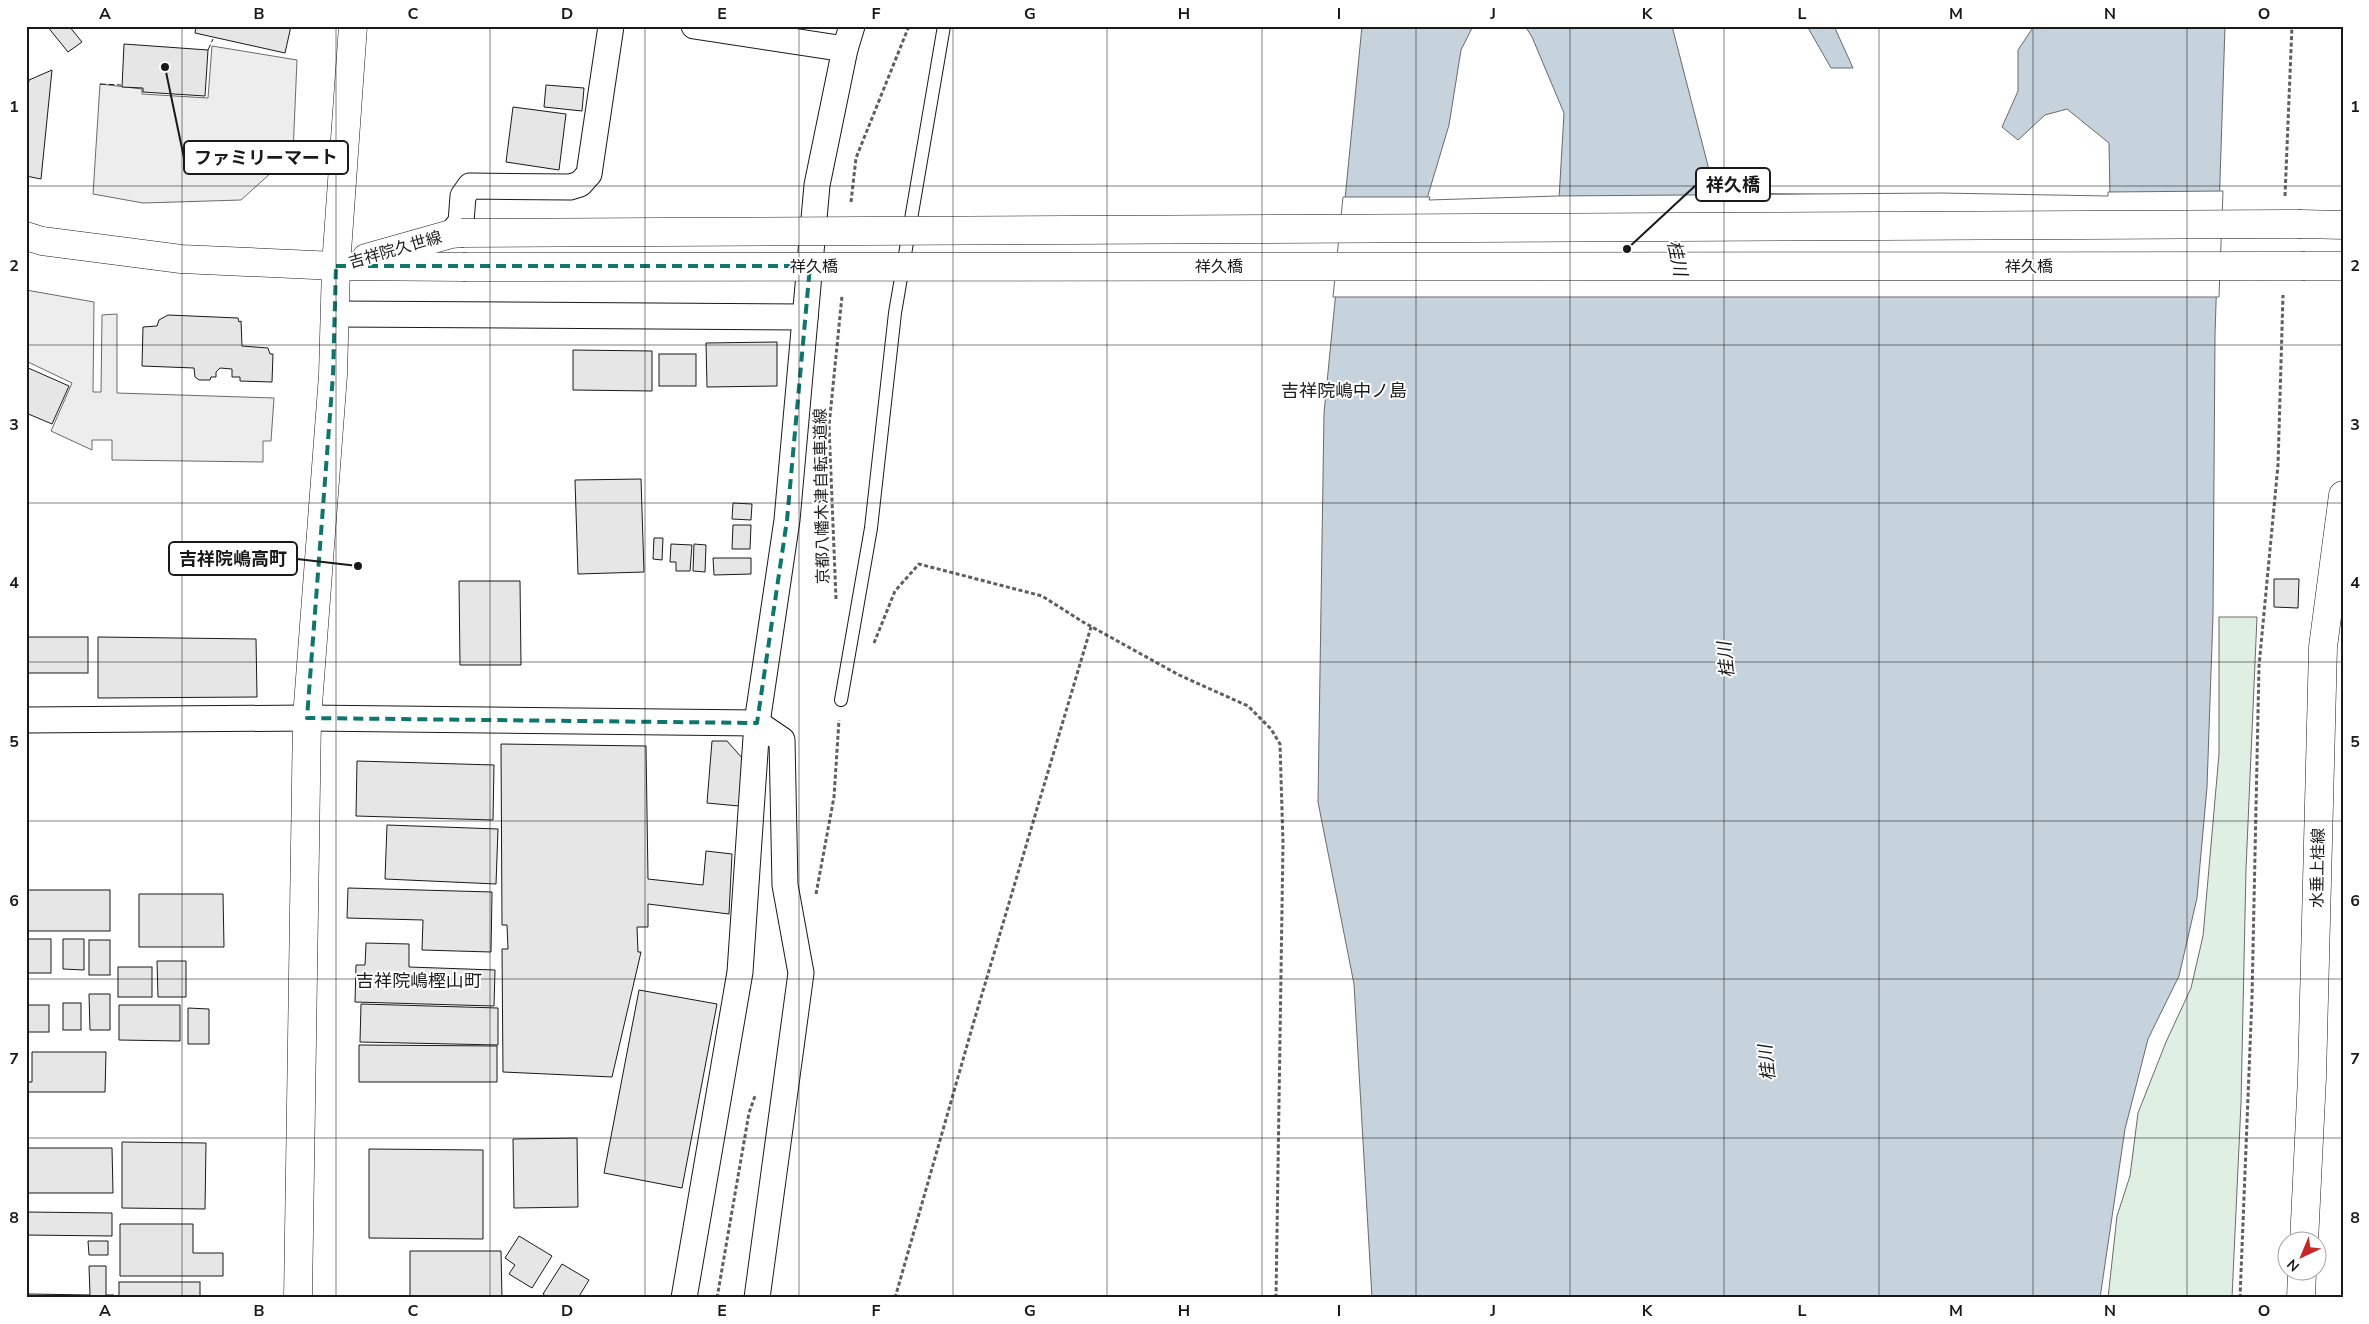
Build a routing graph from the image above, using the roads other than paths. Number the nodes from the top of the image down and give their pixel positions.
1 (353, 26) edge
2 (611, 26) edge
3 (694, 26) edge
4 (944, 26) edge
5 (848, 37) edge
6 (2343, 225) edge
7 (456, 233) junction
8 (26, 236) edge
9 (336, 266) junction
10 (2343, 266) edge
11 (463, 267) joint
12 (335, 314) junction
13 (805, 316) junction
14 (2343, 495) edge
15 (2336, 610) edge
16 (841, 700) road end
17 (307, 718) junction
18 (26, 720) edge
19 (757, 724) junction
20 (2304, 1232) edge
21 (2302, 1282) edge
22 (298, 1298) edge
23 (684, 1298) edge
24 (757, 1298) edge
25 (2301, 1298) edge

1 - 9 street
2 - 7 street
3 - 5 street
4 - 16 lane
5 - 13 street
6 - 7 street, bridge
7 - 9 street, 吉祥院久世線
8 - 9 street
9 - 11 street, 吉祥院久世線
9 - 12 street
10 - 11 street, 祥久橋, bridge
12 - 13 street
12 - 17 street
13 - 19 street
14 - 15 street, 水垂上桂線
15 - 20 street, 水垂上桂線
17 - 18 street
17 - 19 street
17 - 22 street
19 - 23 street
19 - 24 street
21 - 25 street

